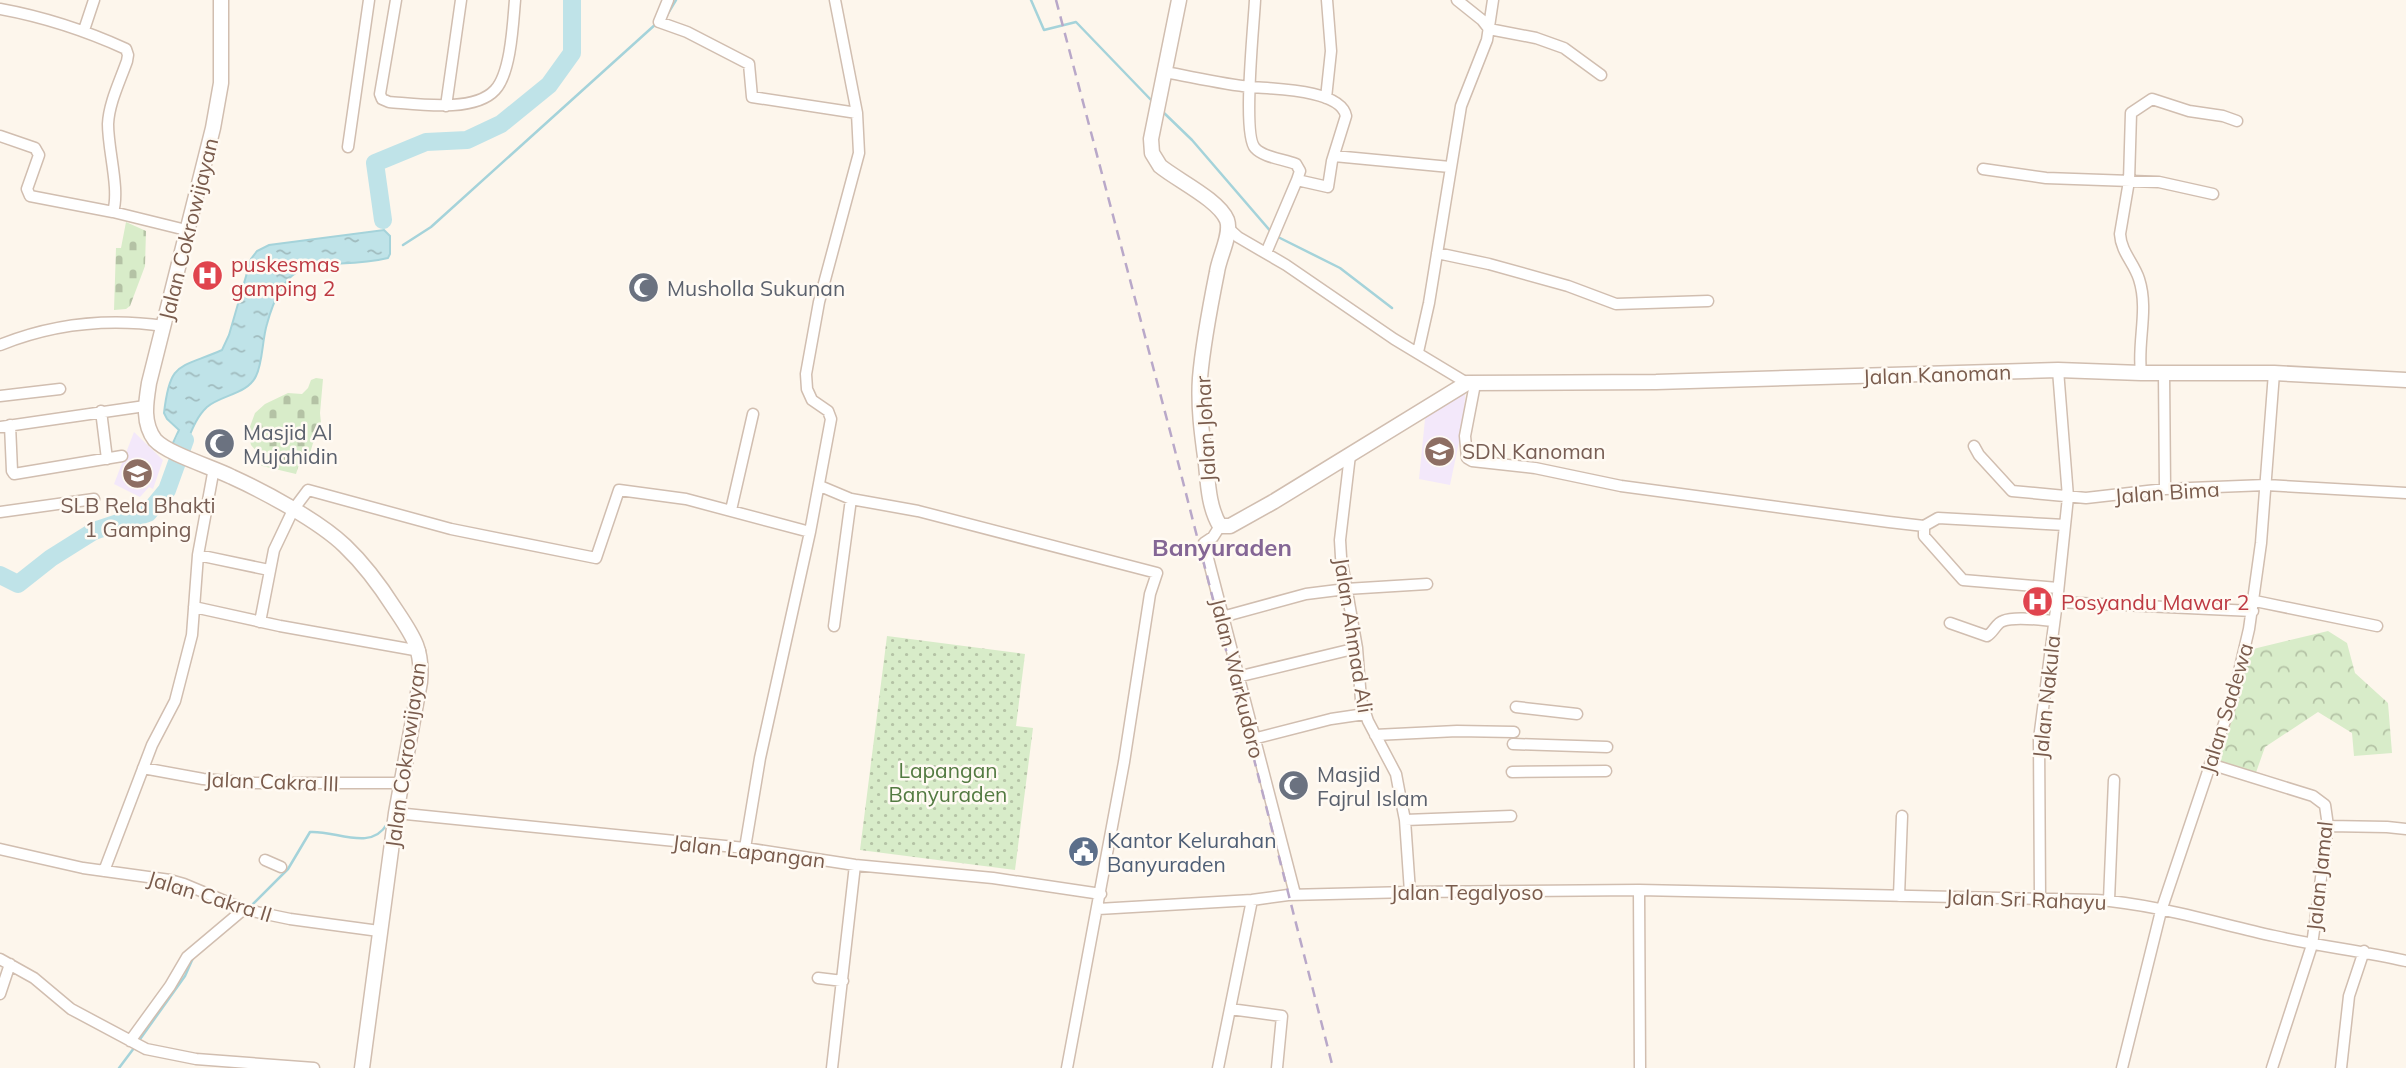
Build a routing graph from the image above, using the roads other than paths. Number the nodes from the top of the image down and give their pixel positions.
1 (94, 0) edge
2 (221, 0) edge
3 (369, 0) edge
4 (396, 0) edge
5 (461, 0) edge
6 (515, 0) edge
7 (668, 0) edge
8 (835, 0) edge
9 (1179, 0) edge
10 (1255, 0) edge
11 (1328, 0) edge
12 (1457, 0) edge
13 (1493, 0) edge
14 (0, 9) edge
15 (1489, 29) junction
16 (84, 30) junction
17 (1165, 72) junction
18 (1601, 75) dead end
19 (1251, 87) junction
20 (1326, 98) junction
21 (446, 106) junction
22 (856, 113) junction
23 (2237, 121) dead end
24 (0, 136) edge
25 (348, 147) dead end
26 (1334, 156) junction
27 (1450, 167) junction
28 (1983, 169) dead end
29 (1297, 180) junction
30 (2129, 181) junction
31 (2213, 194) dead end
32 (113, 212) junction
33 (1228, 228) junction
34 (186, 230) junction
35 (1266, 253) junction
36 (1437, 253) junction
37 (1708, 301) dead end
38 (164, 326) junction
39 (0, 345) edge
40 (1418, 352) junction
41 (2058, 370) junction
42 (2164, 372) junction
43 (2141, 373) junction
44 (2274, 373) junction
45 (2406, 380) edge
46 (1471, 383) junction
47 (60, 388) dead end
48 (0, 396) edge
49 (145, 406) junction
50 (101, 411) junction
51 (753, 414) dead end
52 (5, 426) edge
53 (1974, 446) dead end
54 (1350, 455) junction
55 (122, 456) dead end
56 (107, 459) junction
57 (214, 468) junction
58 (2266, 485) junction
59 (820, 486) junction
60 (2165, 489) junction
61 (2406, 493) edge
62 (2068, 497) junction
63 (94, 499) dead end
64 (851, 499) junction
65 (293, 510) junction
66 (731, 510) junction
67 (0, 512) edge
68 (2065, 525) junction
69 (1220, 526) junction
70 (1924, 526) junction
71 (810, 532) junction
72 (198, 555) junction
73 (269, 570) junction
74 (1427, 584) dead end
75 (2058, 587) junction
76 (1346, 589) junction
77 (2057, 602) junction
78 (2254, 606) junction
79 (194, 607) junction
80 (1222, 617) junction
81 (2054, 621) junction
82 (260, 622) junction
83 (1950, 623) dead end
84 (834, 626) dead end
85 (2378, 626) dead end
86 (1357, 648) junction
87 (420, 651) junction
88 (1237, 677) junction
89 (1516, 707) dead end
90 (1365, 714) junction
91 (1577, 714) dead end
92 (1375, 735) junction
93 (1253, 739) junction
94 (1607, 747) dead end
95 (2210, 764) junction
96 (143, 768) junction
97 (1606, 771) dead end
98 (1512, 772) dead end
99 (2114, 780) dead end
100 (401, 783) junction
101 (396, 813) junction
102 (1511, 816) dead end
103 (1902, 816) dead end
104 (1405, 820) junction
105 (2328, 826) junction
106 (2406, 830) edge
107 (746, 848) junction
108 (0, 849) edge
109 (265, 860) dead end
110 (855, 865) junction
111 (282, 867) dead end
112 (104, 870) junction
113 (1639, 890) junction
114 (1410, 892) junction
115 (1101, 894) junction
116 (1295, 894) junction
117 (1899, 896) junction
118 (2039, 898) junction
119 (1252, 900) junction
120 (2109, 900) junction
121 (246, 909) junction
122 (1098, 909) junction
123 (2161, 911) junction
124 (379, 931) junction
125 (2312, 945) junction
126 (2364, 951) junction
127 (2406, 961) edge
128 (5, 962) edge
129 (818, 978) dead end
130 (843, 981) junction
131 (0, 994) edge
132 (1230, 1009) junction
133 (135, 1044) junction
134 (314, 1068) edge
135 (362, 1068) edge
136 (832, 1068) edge
137 (1067, 1068) edge
138 (1218, 1068) edge
139 (1277, 1068) edge
140 (1640, 1068) edge
141 (2122, 1068) edge
142 (2272, 1068) edge
143 (2341, 1068) edge

1 - 16 street
2 - 34 street, Jalan Cokrowijayan
3 - 25 street
4 - 21 street
5 - 21 street
6 - 21 street
7 - 22 street
8 - 22 street
9 - 17 street
10 - 19 street
11 - 20 street
12 - 15 street
13 - 15 street
14 - 16 street
15 - 18 street
15 - 27 street
16 - 32 street
17 - 19 street
17 - 33 street
19 - 20 street
19 - 29 street
20 - 26 street
22 - 59 street
23 - 30 street
24 - 32 street
26 - 27 street
26 - 29 street
27 - 36 street
28 - 30 street
29 - 35 street
30 - 31 street
30 - 43 street
32 - 34 street
33 - 35 street
33 - 69 street, Jalan Johar
34 - 38 street, Jalan Cokrowijayan
35 - 40 street
36 - 37 street
36 - 40 street
38 - 39 street
38 - 49 street, Jalan Cokrowijayan
40 - 46 street
41 - 43 street, Jalan Kanoman
41 - 46 street, Jalan Kanoman
41 - 62 street, Jalan Nakula
42 - 43 street, Jalan Kanoman
42 - 44 street, Jalan Kanoman
42 - 60 street
44 - 45 street, Jalan Kanoman
44 - 58 street, Jalan Sadewa
46 - 54 street
46 - 70 street
47 - 48 street
49 - 50 street
49 - 57 street, Jalan Cokrowijayan
50 - 52 street
50 - 56 street
51 - 66 street
52 - 56 street
53 - 62 street, Jalan Bima
54 - 69 street
54 - 76 street, Jalan Ahmad Ali
55 - 56 street
57 - 65 street, Jalan Cokrowijayan
57 - 72 street
58 - 60 street, Jalan Bima
58 - 61 street, Jalan Bima
58 - 78 street, Jalan Sadewa
59 - 64 street
59 - 71 street
60 - 62 street, Jalan Bima
62 - 68 street, Jalan Nakula
63 - 67 street
64 - 84 street
64 - 115 street
65 - 66 street
65 - 73 street
65 - 87 street, Jalan Cokrowijayan
66 - 71 street
68 - 70 street
68 - 75 street, Jalan Nakula
69 - 80 street, Jalan Warkudoro
70 - 75 street
71 - 107 street
72 - 73 street
72 - 79 street
73 - 82 street
74 - 76 street
75 - 77 street, Jalan Nakula
76 - 80 street
76 - 86 street, Jalan Ahmad Ali
77 - 78 street
77 - 81 street, Jalan Nakula
78 - 85 street
78 - 95 street, Jalan Sadewa
79 - 82 street
79 - 96 street
80 - 88 street, Jalan Warkudoro
81 - 83 street
81 - 118 street, Jalan Nakula
82 - 87 street
86 - 88 street
86 - 90 street, Jalan Ahmad Ali
87 - 100 street, Jalan Cokrowijayan
88 - 93 street, Jalan Warkudoro
89 - 91 street
90 - 92 street, Jalan Ahmad Ali
90 - 93 street
92 - 94 street
92 - 104 street, Jalan Ahmad Ali
93 - 116 street, Jalan Warkudoro
95 - 105 street, Jalan Jamal
95 - 123 street, Jalan Sadewa
96 - 100 street, Jalan Cakra III
96 - 112 street
97 - 98 street
99 - 120 street
100 - 101 street, Jalan Cokrowijayan
101 - 107 street, Jalan Lapangan
101 - 124 street, Jalan Cokrowijayan
102 - 104 street
103 - 117 street
104 - 114 street, Jalan Ahmad Ali
105 - 106 street
105 - 125 street, Jalan Jamal
107 - 110 street, Jalan Lapangan
108 - 112 street, Jalan Cakra II
109 - 111 street
110 - 115 street, Jalan Lapangan
110 - 130 street
112 - 121 street, Jalan Cakra II
113 - 114 street, Jalan Tegalyoso
113 - 117 street, Jalan Sri Rahayu
113 - 140 street
114 - 116 street, Jalan Tegalyoso
115 - 122 street
116 - 119 street, Jalan Tegalyoso
117 - 118 street, Jalan Sri Rahayu
118 - 120 street, Jalan Sri Rahayu
119 - 122 street, Jalan Tegalyoso
119 - 132 street
120 - 123 street, Jalan Sri Rahayu
121 - 124 street, Jalan Cakra II
121 - 133 street
122 - 137 street
123 - 125 street, Jalan Sri Rahayu
123 - 141 street, Jalan Sadewa
124 - 135 street, Jalan Cokrowijayan
125 - 126 street, Jalan Sri Rahayu
125 - 142 street, Jalan Jamal
126 - 127 street, Jalan Sri Rahayu
126 - 143 street
128 - 131 street
128 - 133 street
129 - 130 street
130 - 136 street
132 - 138 street
132 - 139 street
133 - 134 street

